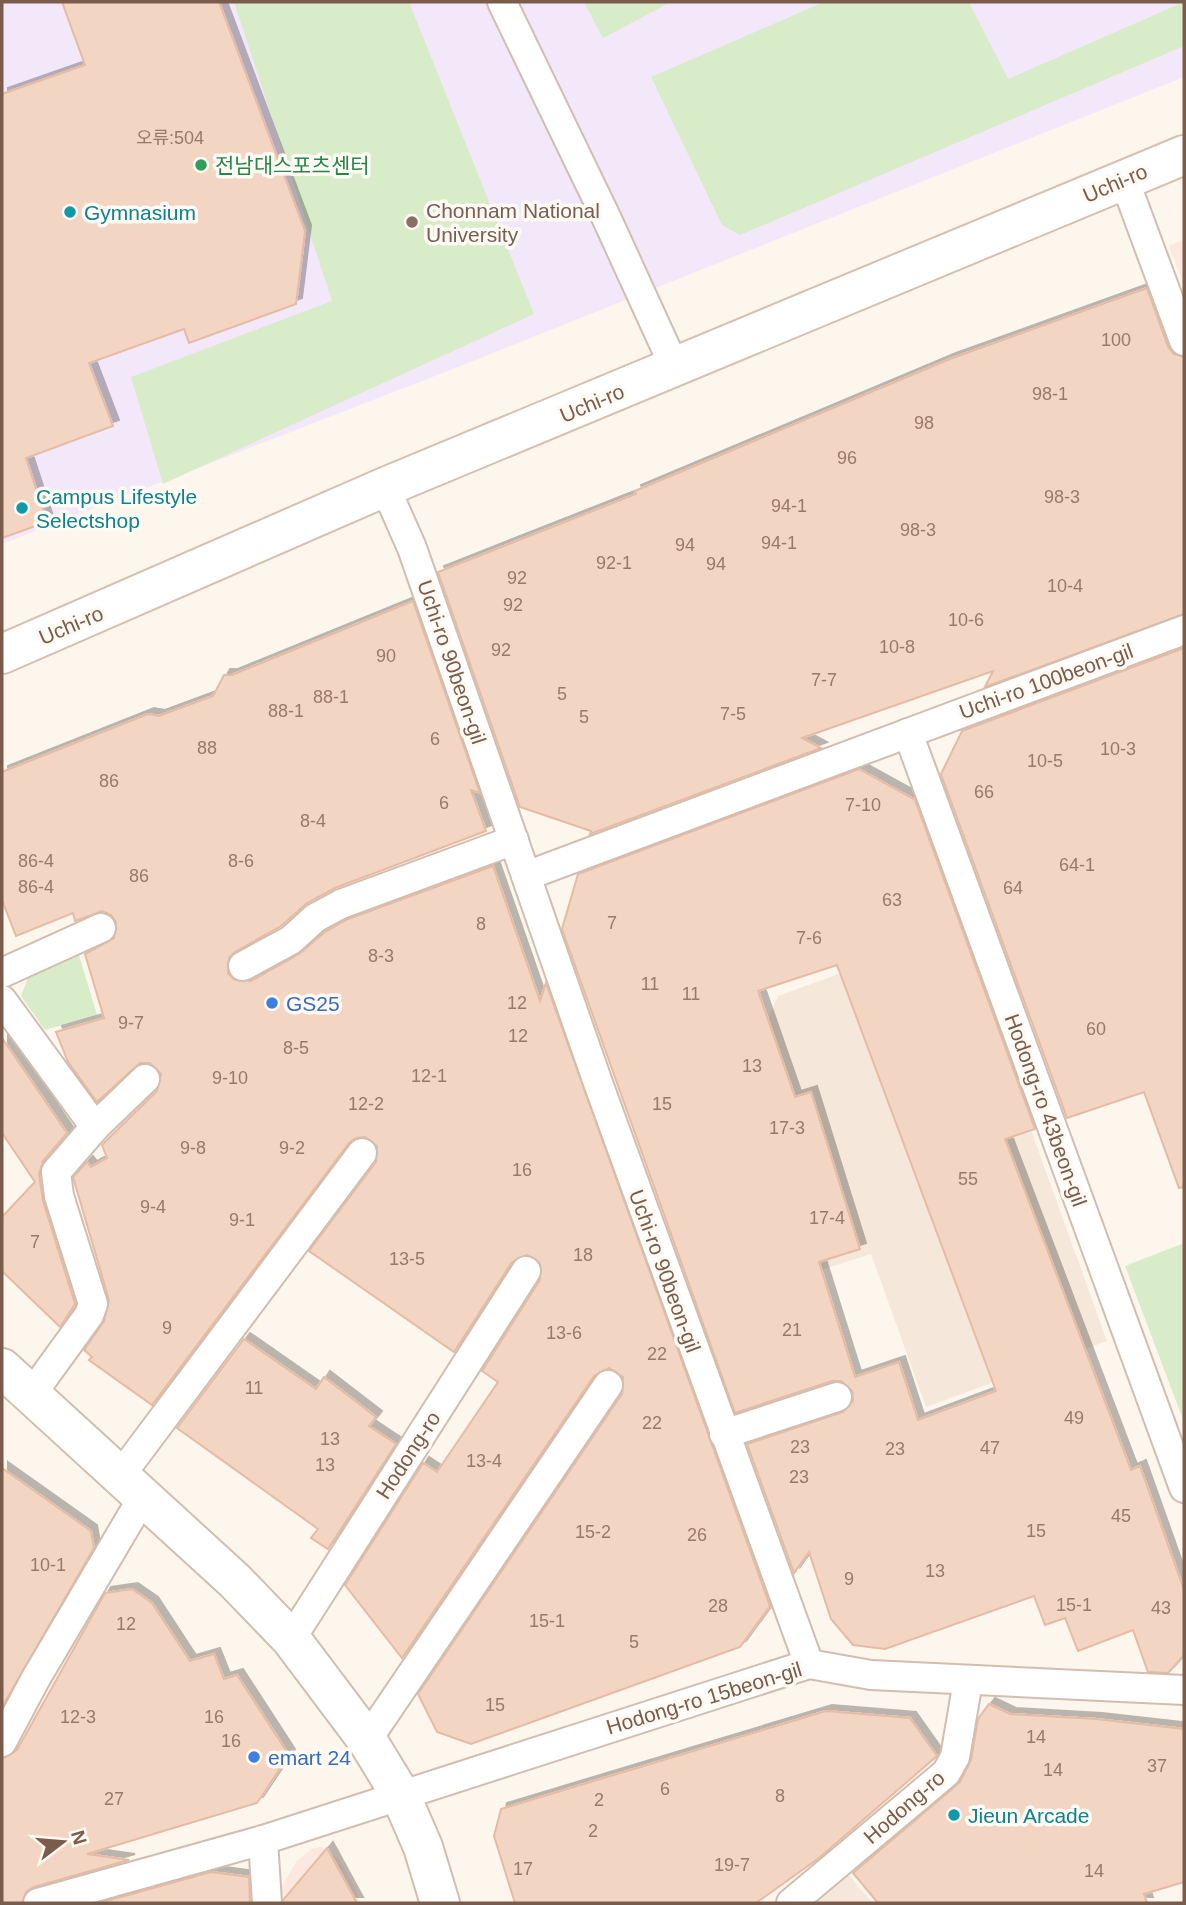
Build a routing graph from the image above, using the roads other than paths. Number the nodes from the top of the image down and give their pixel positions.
1 (502, 2) edge
2 (1184, 155) edge
3 (1124, 179) junction
4 (1184, 341) edge
5 (674, 368) junction
6 (385, 487) junction
7 (1184, 630) edge
8 (2, 654) edge
9 (908, 733) junction
10 (514, 840) junction
11 (526, 876) junction
12 (102, 928) dead end
13 (243, 965) dead end
14 (2, 973) edge
15 (2, 1000) edge
16 (145, 1079) dead end
17 (94, 1127) junction
18 (362, 1153) dead end
19 (526, 1271) dead end
20 (2, 1368) edge
21 (608, 1385) dead end
22 (31, 1395) junction
23 (838, 1397) dead end
24 (724, 1434) junction
25 (131, 1487) junction
26 (1184, 1488) edge
27 (291, 1639) junction
28 (809, 1664) junction
29 (968, 1681) junction
30 (1184, 1690) edge
31 (368, 1740) junction
32 (2, 1742) edge
33 (400, 1794) junction
34 (263, 1840) junction
35 (38, 1903) edge
36 (267, 1903) edge
37 (440, 1903) edge
38 (791, 1903) edge

1 - 5 lane
2 - 3 main road, Uchi-ro
3 - 4 lane
3 - 5 main road, Uchi-ro
5 - 6 main road, Uchi-ro
6 - 8 main road, Uchi-ro
6 - 10 lane, Uchi-ro 90beon-gil
7 - 9 lane, Uchi-ro 100beon-gil
9 - 11 lane
9 - 26 lane, Hodong-ro 43beon-gil
10 - 11 lane, Uchi-ro 90beon-gil
10 - 13 lane
11 - 24 lane, Uchi-ro 90beon-gil
12 - 14 lane
15 - 17 lane
16 - 17 lane
17 - 22 lane
18 - 25 lane
19 - 27 lane, Hodong-ro
20 - 22 main road
21 - 31 lane
22 - 25 main road
23 - 24 lane
24 - 28 lane, Uchi-ro 90beon-gil
25 - 27 main road
25 - 32 lane
27 - 31 main road
28 - 29 lane, Hodong-ro 15beon-gil
28 - 33 lane, Hodong-ro 15beon-gil
29 - 30 lane, Hodong-ro 15beon-gil
29 - 38 lane, Hodong-ro
31 - 33 main road
33 - 34 lane, Hodong-ro 15beon-gil
33 - 37 main road
34 - 35 lane, Hodong-ro 15beon-gil
34 - 36 lane

